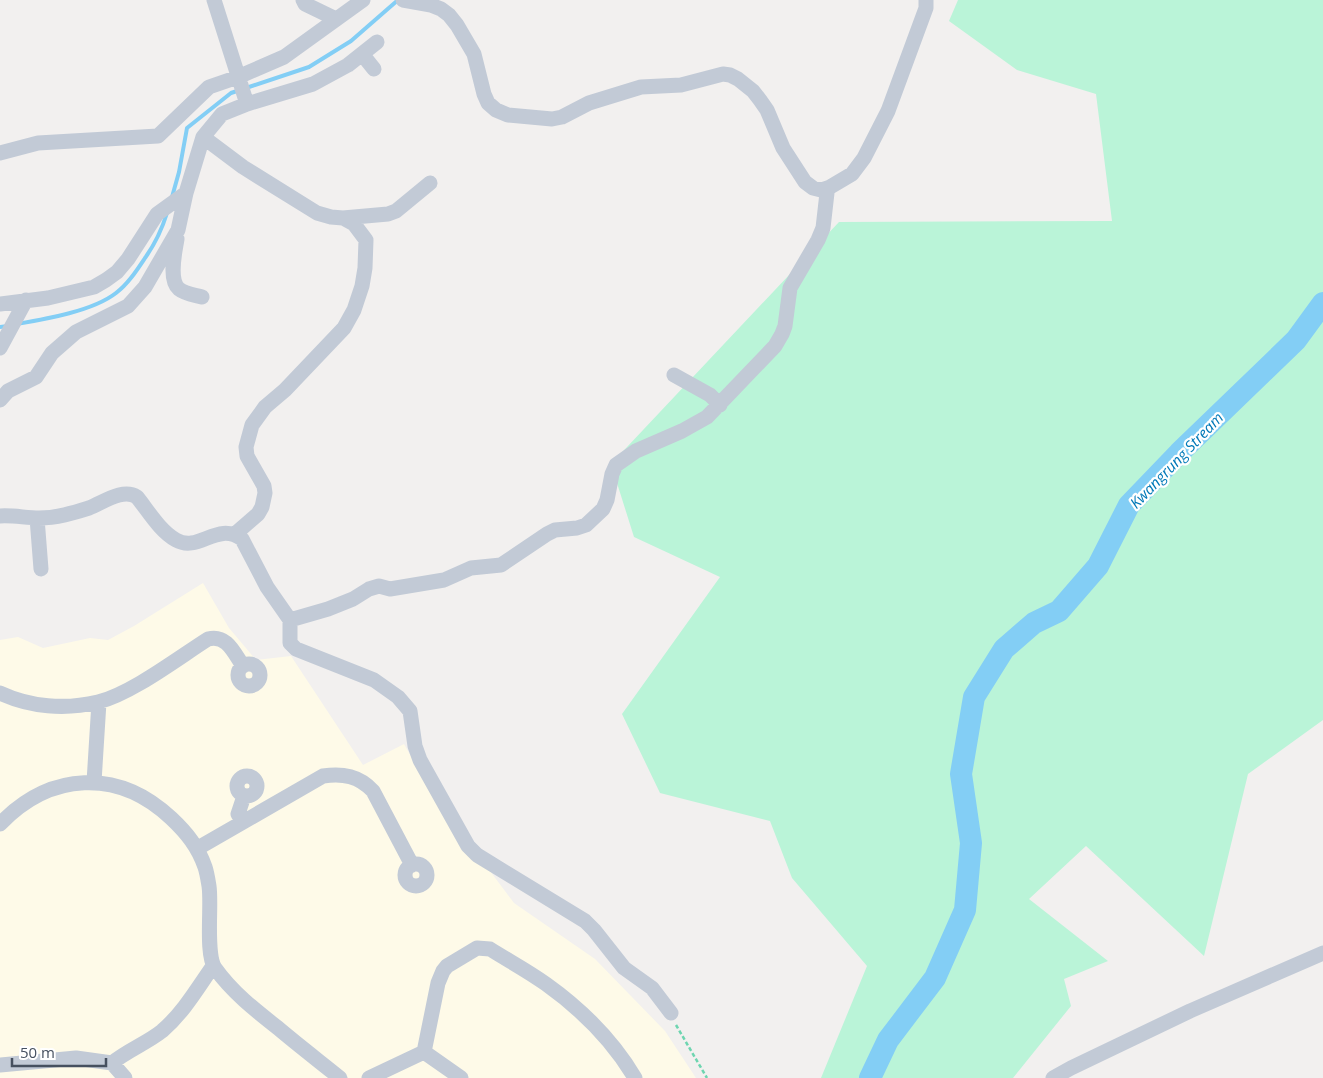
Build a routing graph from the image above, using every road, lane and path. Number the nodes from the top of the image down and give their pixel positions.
1 (214, 0) edge
2 (303, 0) edge
3 (362, 0) edge
4 (926, 0) edge
5 (407, 1) edge
6 (336, 19) junction
7 (377, 42) dead end
8 (362, 54) junction
9 (374, 69) dead end
10 (238, 77) junction
11 (247, 104) junction
12 (203, 137) junction
13 (0, 153) edge
14 (430, 183) dead end
15 (186, 193) junction
16 (827, 193) dead end
17 (344, 218) junction
18 (178, 230) junction
19 (202, 297) dead end
20 (0, 304) edge
21 (25, 304) junction
22 (2, 345) edge
23 (674, 375) dead end
24 (0, 400) edge
25 (720, 405) junction
26 (0, 516) edge
27 (37, 518) junction
28 (235, 534) junction
29 (40, 569) dead end
30 (290, 620) junction
31 (243, 666) dead end
32 (0, 693) edge
33 (99, 702) junction
34 (94, 782) junction
35 (244, 796) dead end
36 (243, 822) junction
37 (0, 824) edge
38 (198, 848) junction
39 (412, 865) dead end
40 (1323, 953) edge
41 (213, 966) junction
42 (671, 1013) joint
43 (424, 1052) junction
44 (112, 1063) junction
45 (0, 1064) edge
46 (125, 1078) edge
47 (340, 1078) edge
48 (369, 1078) edge
49 (461, 1078) edge
50 (635, 1078) edge
51 (707, 1078) edge
52 (1053, 1078) edge

1 - 10 street
2 - 6 street
3 - 6 street
4 - 5 street
6 - 10 street
7 - 8 street
8 - 9 street
8 - 11 street
10 - 11 street
10 - 13 street
11 - 12 street
12 - 15 street
12 - 17 street
14 - 17 street
15 - 18 street
15 - 21 street
16 - 25 street
17 - 28 street
18 - 19 street
18 - 24 street
20 - 21 street
21 - 22 street
23 - 25 street
25 - 30 street
26 - 27 street
27 - 28 street
27 - 29 street
28 - 30 street
30 - 42 street
31 - 33 street
32 - 33 street
33 - 34 street
34 - 37 street
34 - 38 street
35 - 36 street
36 - 38 street
36 - 39 street
38 - 41 street
40 - 52 street
41 - 44 street
41 - 47 street
42 - 51 path
43 - 48 street
43 - 49 street
43 - 50 street
44 - 45 street
44 - 46 street

